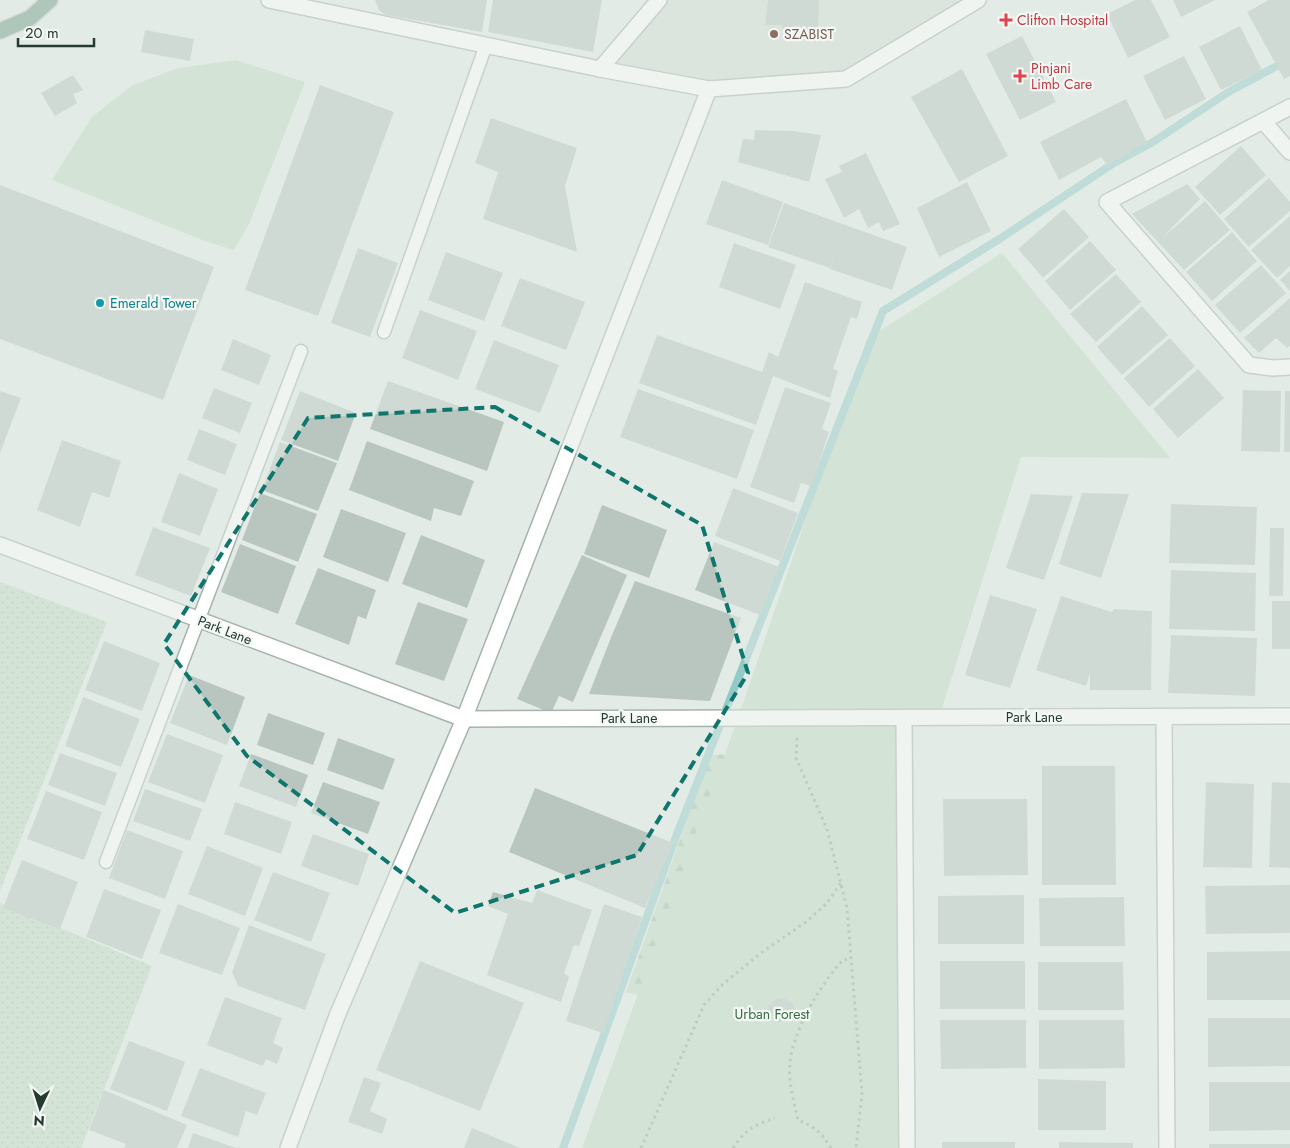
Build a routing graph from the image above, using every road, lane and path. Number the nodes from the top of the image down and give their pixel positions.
1 (50, 0) edge
2 (269, 0) edge
3 (659, 0) edge
4 (978, 0) edge
5 (323, 5) edge
6 (0, 32) edge
7 (486, 45) junction
8 (600, 69) junction
9 (709, 89) junction
10 (1290, 107) edge
11 (1263, 121) junction
12 (1290, 152) edge
13 (384, 332) dead end
14 (301, 351) dead end
15 (1290, 366) edge
16 (0, 545) edge
17 (200, 620) junction
18 (1290, 716) edge
19 (1164, 717) junction
20 (797, 718) junction
21 (904, 718) junction
22 (464, 719) junction
23 (106, 862) dead end
24 (841, 883) junction
25 (851, 959) junction
26 (775, 1118) dead end
27 (288, 1148) edge
28 (641, 1148) edge
29 (733, 1148) edge
30 (832, 1148) edge
31 (856, 1148) edge
32 (907, 1148) edge
33 (1167, 1148) edge

1 - 6 main road
2 - 5 street
3 - 8 street
4 - 9 street
5 - 7 street
7 - 8 street
7 - 13 lane
8 - 9 street
9 - 22 street
10 - 11 street
11 - 12 street
11 - 15 street
14 - 17 lane
16 - 17 street, Park Lane
17 - 22 street, Park Lane
17 - 23 lane
18 - 19 street, Park Lane
19 - 21 street, Park Lane
19 - 33 street
20 - 21 street, Park Lane
20 - 22 street, Park Lane
20 - 24 path
21 - 32 street
22 - 27 street
24 - 25 path
24 - 28 path
25 - 30 path
25 - 31 path
26 - 29 path

